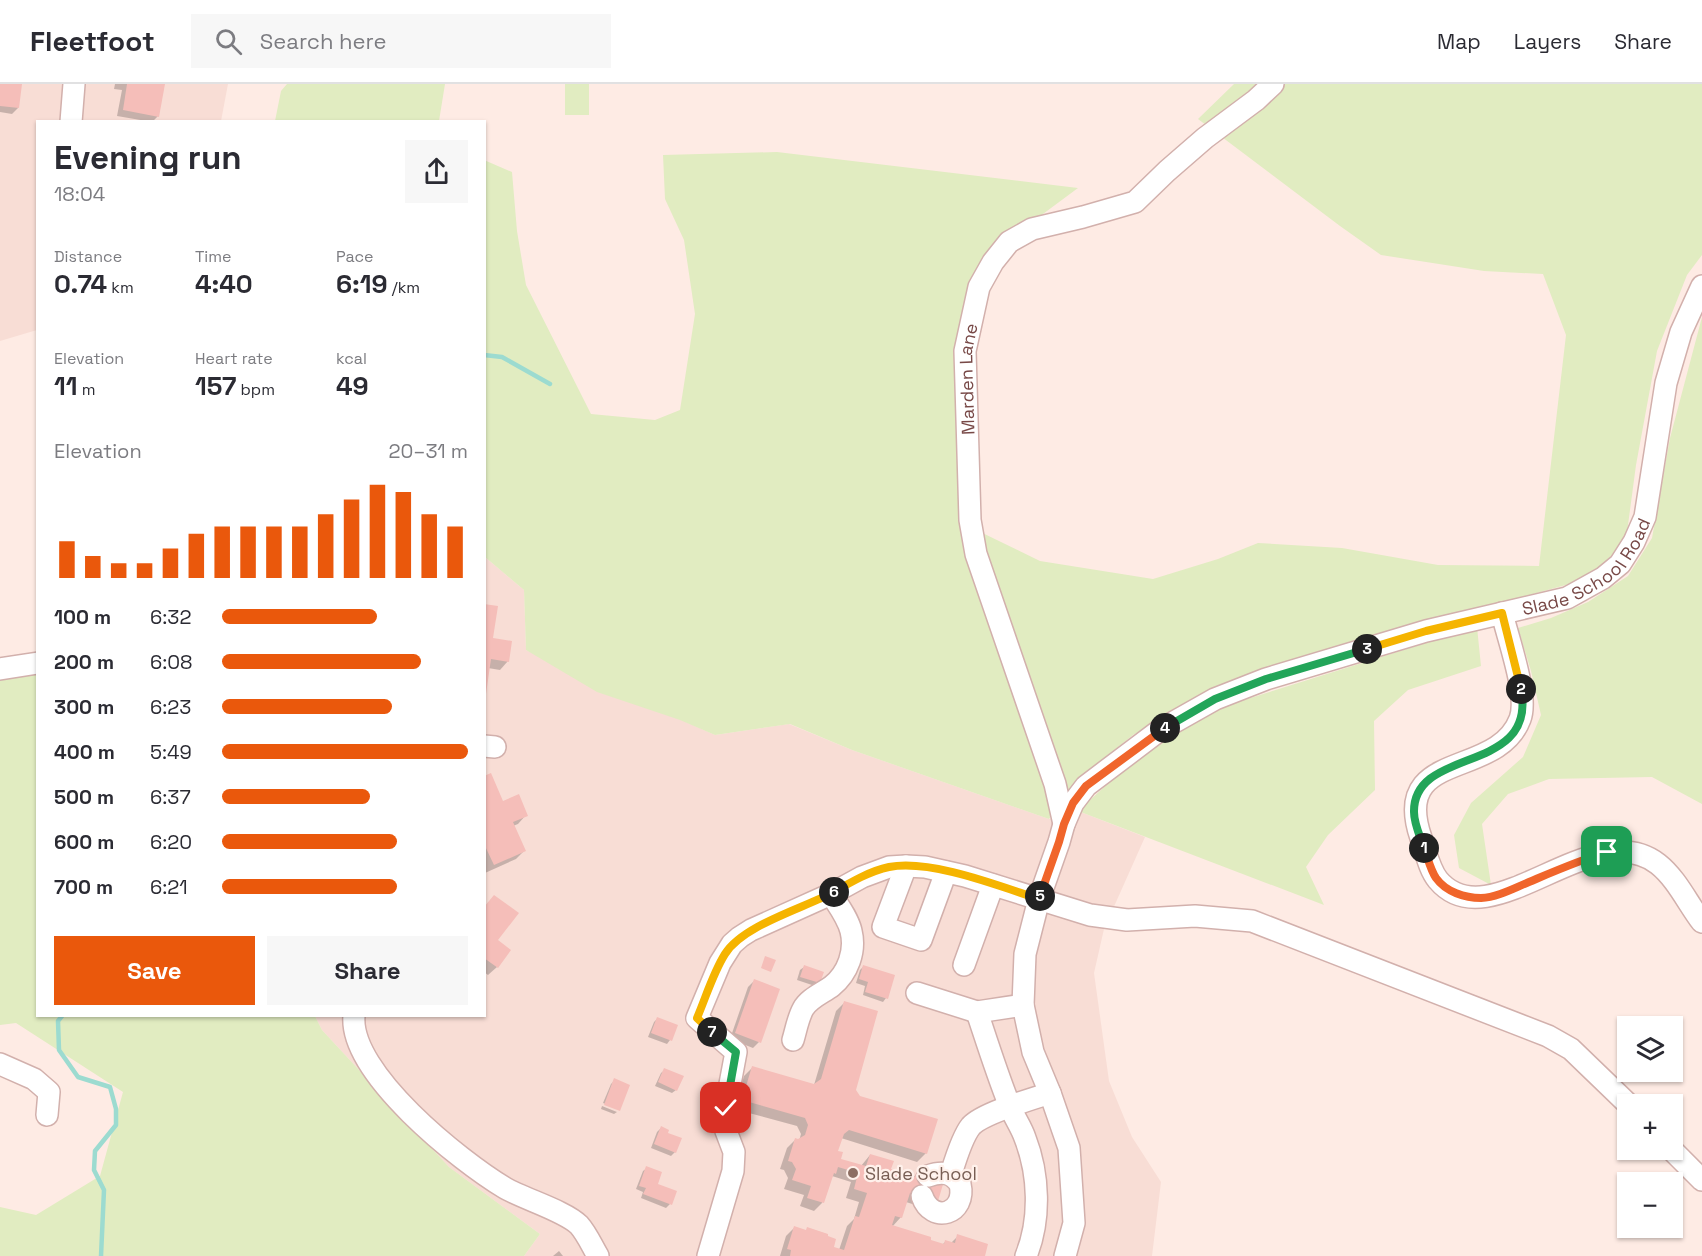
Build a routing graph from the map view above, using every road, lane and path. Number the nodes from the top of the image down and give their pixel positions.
1 (74, 84) edge
2 (1273, 84) edge
3 (71, 120) edge
4 (1702, 286) edge
5 (1502, 613) junction
6 (36, 663) edge
7 (0, 669) edge
8 (1064, 824) junction
9 (906, 866) junction
10 (946, 872) junction
11 (993, 885) junction
12 (831, 894) junction
13 (1039, 899) junction
14 (1702, 922) edge
15 (964, 965) dead end
16 (918, 993) dead end
17 (1023, 1005) junction
18 (977, 1012) junction
19 (337, 1017) edge
20 (354, 1017) edge
21 (356, 1039) junction
22 (793, 1040) dead end
23 (0, 1064) edge
24 (1050, 1093) junction
25 (1618, 1094) edge
26 (1010, 1107) junction
27 (46, 1115) dead end
28 (1682, 1160) edge
29 (951, 1174) junction
30 (1702, 1180) edge
31 (598, 1256) edge
32 (708, 1256) edge
33 (1026, 1256) edge
34 (1065, 1256) edge

1 - 3 street
2 - 8 street, Marden Lane
4 - 5 street, Slade School Road
5 - 8 street, Slade School Road
5 - 14 street
6 - 7 street
8 - 13 street, Slade School Road
9 - 10 street
9 - 10 street
9 - 12 street
10 - 11 street
11 - 13 street
11 - 15 street
12 - 22 street
12 - 32 street
13 - 17 street, Slade School Road
13 - 25 street
16 - 18 street
17 - 18 street
17 - 24 street, Slade School Road
18 - 26 street
19 - 21 street
20 - 21 street
21 - 31 street
23 - 27 street
24 - 26 street
24 - 34 street, Slade School Road
26 - 29 street
26 - 33 street
28 - 30 street
29 - 29 street

